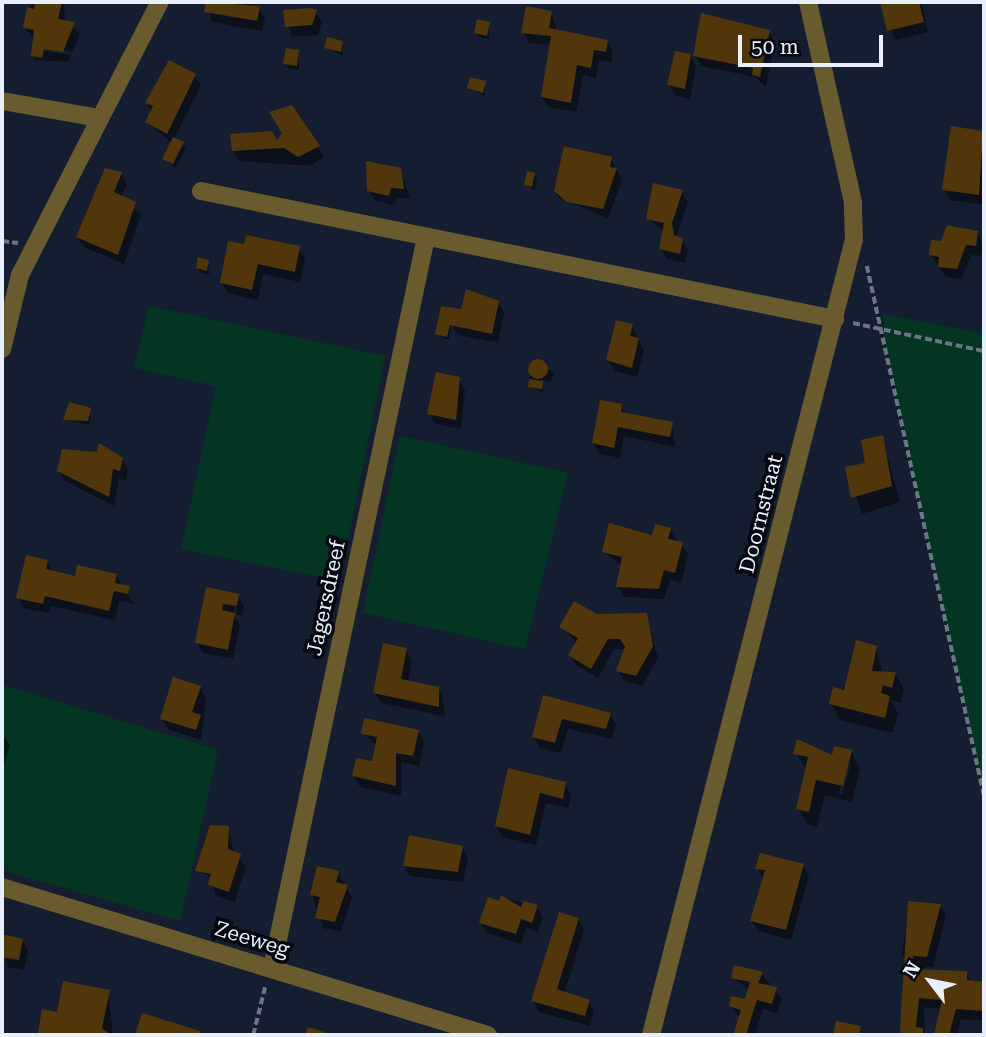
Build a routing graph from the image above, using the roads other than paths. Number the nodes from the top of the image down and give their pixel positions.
1 (160, 2) edge
2 (808, 2) edge
3 (2, 102) edge
4 (99, 118) junction
5 (201, 191) dead end
6 (426, 237) junction
7 (835, 319) junction
8 (2, 349) edge
9 (2, 887) edge
10 (272, 968) junction
11 (488, 1035) edge
12 (651, 1035) edge

1 - 4 street
2 - 7 street, Doornstraat
3 - 4 street
4 - 8 street
5 - 6 street
6 - 7 street
6 - 10 street, Jagersdreef
7 - 12 street, Doornstraat
9 - 10 street, Zeeweg
10 - 11 street, Zeeweg

